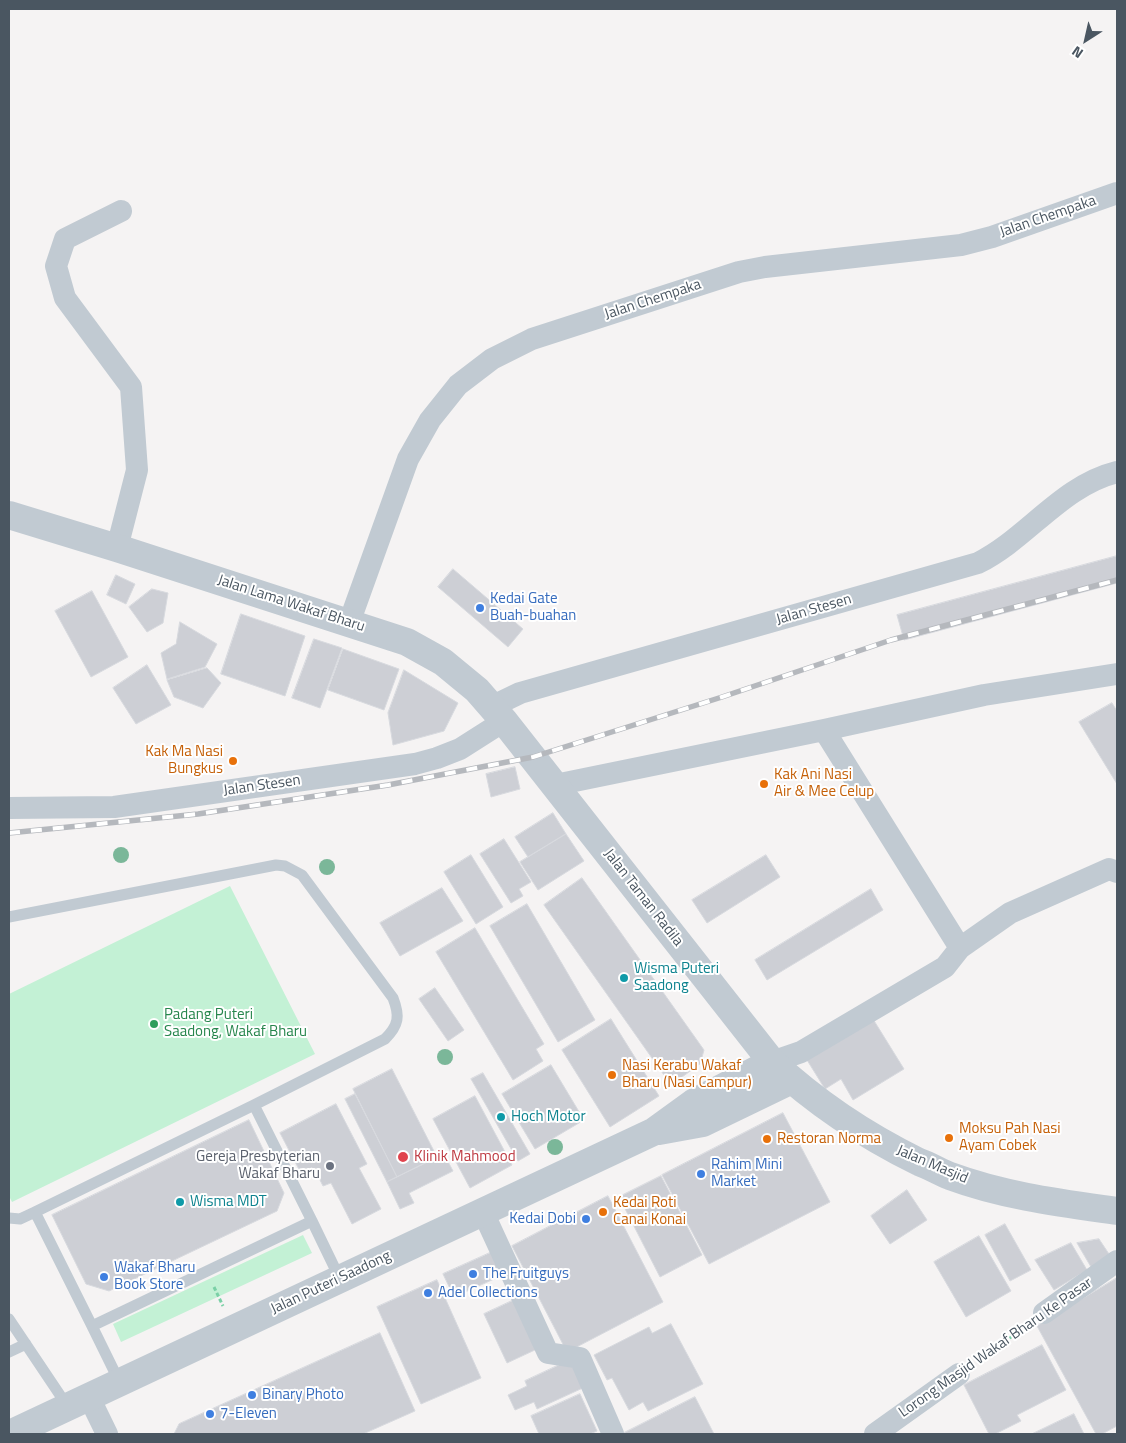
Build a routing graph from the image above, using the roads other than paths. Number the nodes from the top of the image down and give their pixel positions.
1 (1117, 193) edge
2 (121, 211) dead end
3 (1117, 472) edge
4 (9, 515) edge
5 (117, 548) junction
6 (349, 623) junction
7 (1117, 674) edge
8 (497, 714) junction
9 (824, 730) junction
10 (533, 757) joint
11 (555, 785) junction
12 (9, 808) edge
13 (1117, 872) edge
14 (9, 917) edge
15 (960, 948) junction
16 (772, 1062) junction
17 (792, 1080) junction
18 (254, 1105) junction
19 (653, 1132) junction
20 (1117, 1211) edge
21 (35, 1212) junction
22 (483, 1212) junction
23 (9, 1218) edge
24 (312, 1221) junction
25 (1117, 1261) edge
26 (340, 1279) junction
27 (1044, 1313) road end
28 (9, 1319) edge
29 (92, 1326) junction
30 (26, 1344) junction
31 (9, 1352) edge
32 (959, 1374) road end
33 (120, 1383) junction
34 (79, 1402) junction
35 (10, 1434) edge
36 (107, 1434) edge
37 (613, 1434) edge
38 (875, 1434) edge

1 - 6 street, Jalan Chempaka
2 - 5 street
3 - 8 street, Jalan Stesen
4 - 5 street, Jalan Lama Wakaf Bharu
5 - 6 street, Jalan Lama Wakaf Bharu
6 - 8 street, Jalan Lama Wakaf Bharu
7 - 9 street
8 - 10 street, Jalan Lama Wakaf Bharu
8 - 12 street, Jalan Stesen
9 - 11 street
9 - 15 street
10 - 11 street, Jalan Taman Radila
11 - 16 street, Jalan Taman Radila
13 - 15 street
14 - 18 lane
15 - 16 street
16 - 17 street, Jalan Masjid
16 - 19 street, Jalan Puteri Saadong
17 - 19 street, Jalan Puteri Saadong
17 - 20 street, Jalan Masjid
18 - 21 lane
18 - 24 lane
19 - 22 street, Jalan Puteri Saadong
21 - 23 lane
21 - 29 lane
22 - 26 street, Jalan Puteri Saadong
22 - 37 street
24 - 26 lane
24 - 29 lane
25 - 27 street, Lorong Masjid Wakaf Bharu Ke Pasar
26 - 33 street, Jalan Puteri Saadong
28 - 30 lane
29 - 33 lane
30 - 31 lane
30 - 34 lane
32 - 38 street, Lorong Masjid Wakaf Bharu Ke Pasar
33 - 34 street, Jalan Puteri Saadong
34 - 35 street, Jalan Puteri Saadong
34 - 36 street

